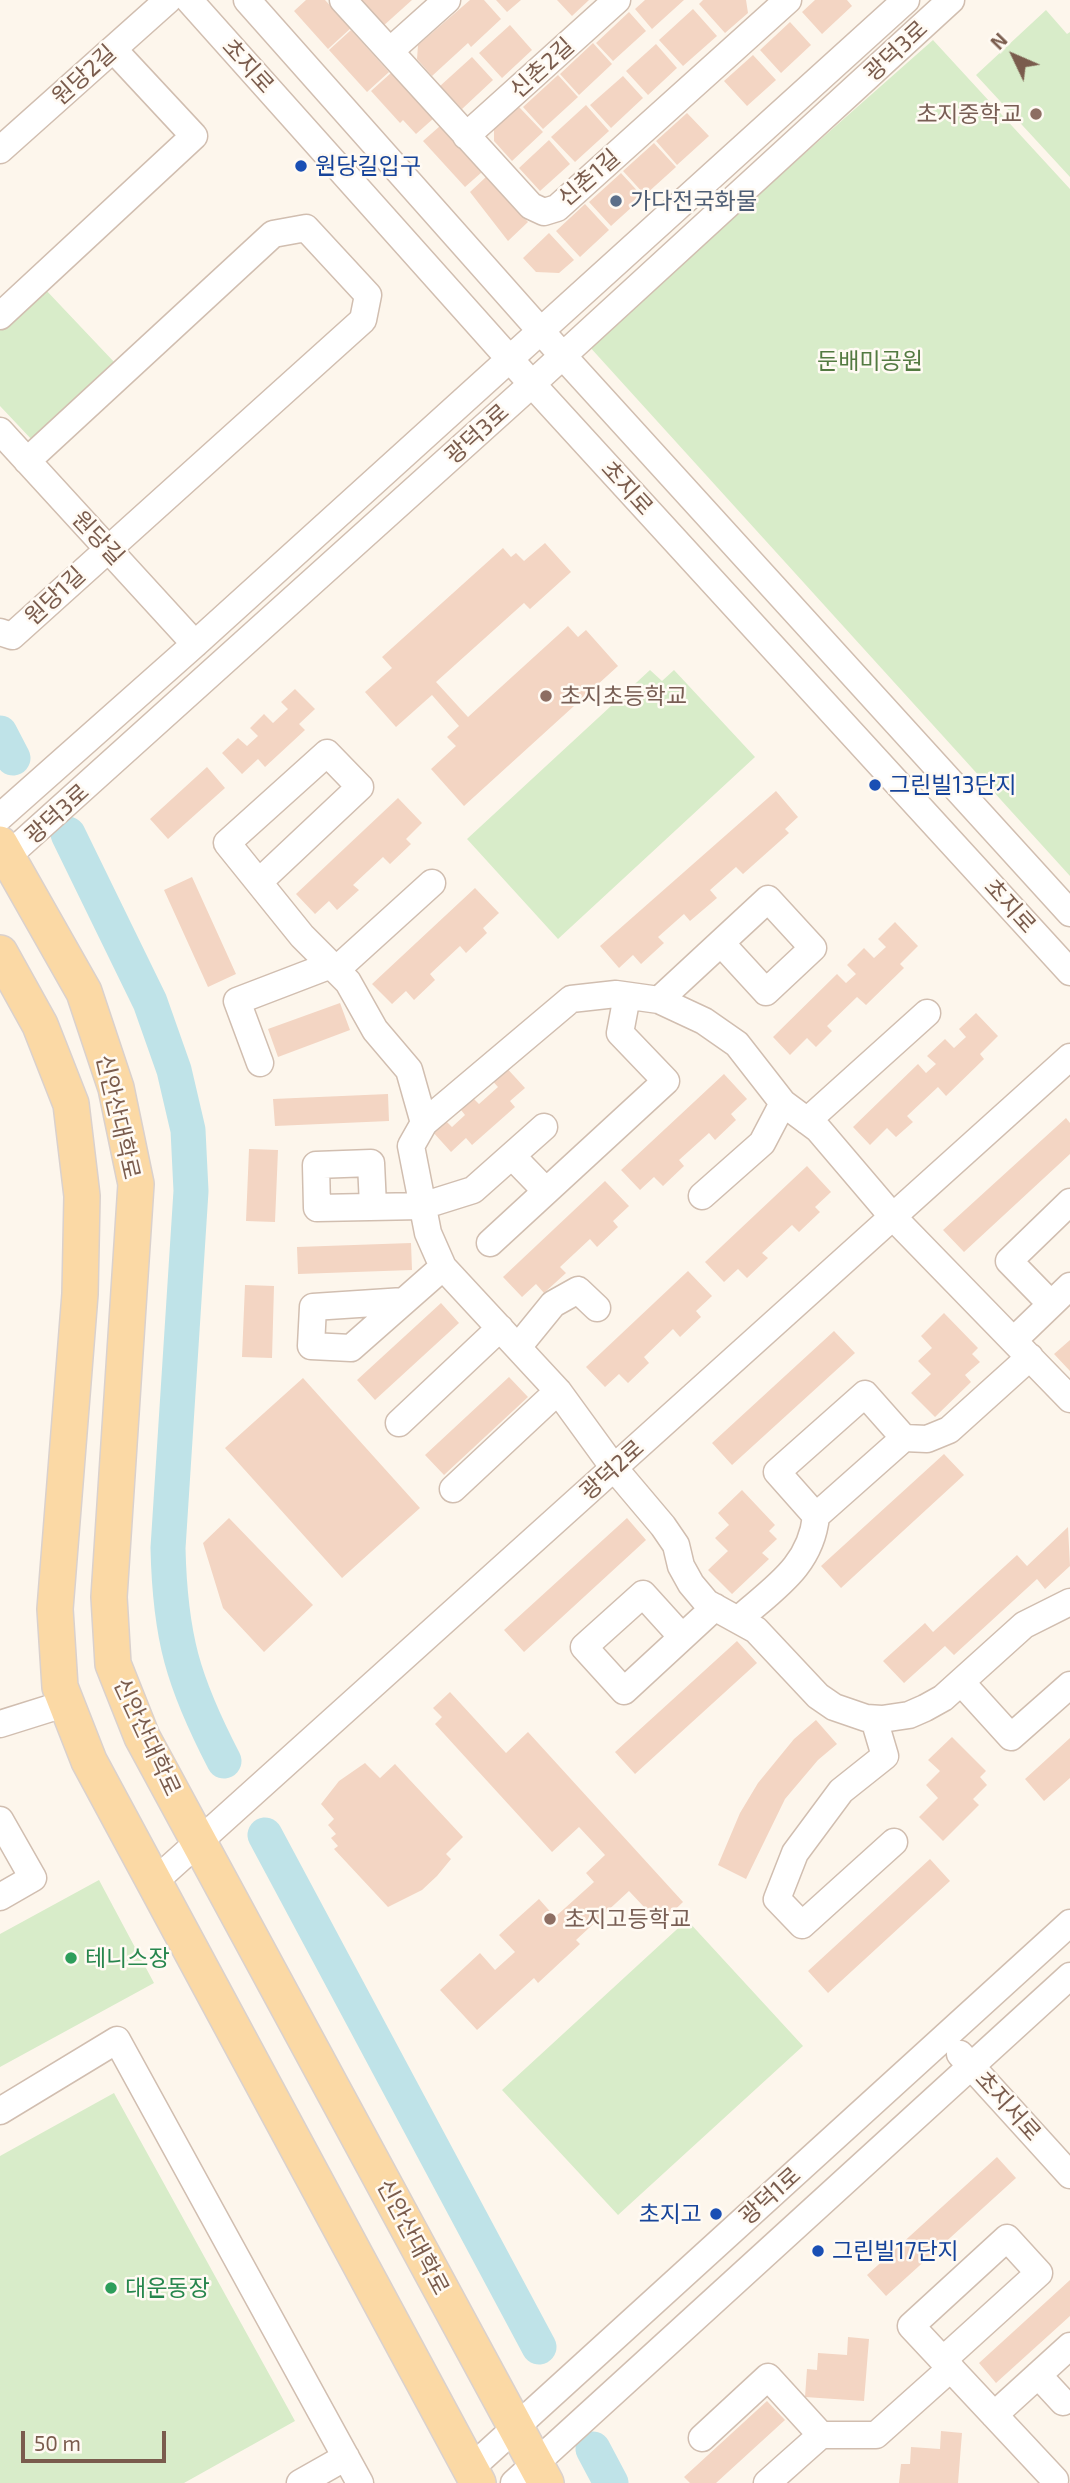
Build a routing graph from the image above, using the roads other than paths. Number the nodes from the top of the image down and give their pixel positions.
1 (168, 0) edge
2 (188, 0) edge
3 (343, 0) edge
4 (447, 0) edge
5 (617, 0) edge
6 (906, 0) edge
7 (951, 0) edge
8 (260, 4) edge
9 (777, 4) edge
10 (113, 49) junction
11 (390, 51) junction
12 (466, 136) junction
13 (0, 150) edge
14 (0, 316) edge
15 (541, 331) junction
16 (563, 356) junction
17 (510, 359) junction
18 (532, 384) junction
19 (0, 431) edge
20 (27, 461) junction
21 (107, 548) junction
22 (0, 632) edge
23 (195, 644) junction
24 (0, 817) edge
25 (3, 855) edge
26 (260, 881) junction
27 (432, 883) dead end
28 (1070, 913) edge
29 (721, 943) dead end
30 (0, 953) edge
31 (333, 967) junction
32 (1070, 972) edge
33 (627, 996) junction
34 (659, 1000) junction
35 (927, 1013) dead end
36 (1070, 1057) edge
37 (260, 1063) dead end
38 (783, 1102) junction
39 (807, 1121) junction
40 (424, 1123) junction
41 (544, 1127) dead end
42 (512, 1156) junction
43 (546, 1191) junction
44 (702, 1196) dead end
45 (1070, 1202) edge
46 (373, 1206) dead end
47 (422, 1206) junction
48 (893, 1217) junction
49 (490, 1243) dead end
50 (443, 1267) junction
51 (1070, 1286) edge
52 (404, 1301) dead end
53 (1051, 1304) junction
54 (597, 1308) dead end
55 (500, 1328) junction
56 (518, 1347) junction
57 (1022, 1348) junction
58 (558, 1391) junction
59 (1070, 1399) edge
60 (399, 1423) dead end
61 (904, 1438) junction
62 (614, 1468) junction
63 (453, 1489) dead end
64 (816, 1516) junction
65 (1070, 1602) edge
66 (715, 1607) junction
67 (739, 1619) junction
68 (682, 1637) dead end
69 (961, 1682) junction
70 (1070, 1685) edge
71 (66, 1703) junction
72 (874, 1718) junction
73 (0, 1724) edge
74 (0, 1819) edge
75 (894, 1842) dead end
76 (198, 1843) junction
77 (154, 1882) junction
78 (0, 1897) edge
79 (1070, 1923) edge
80 (1070, 1976) edge
81 (944, 2038) junction
82 (971, 2066) junction
83 (0, 2110) edge
84 (1070, 2175) edge
85 (1070, 2346) edge
86 (947, 2364) junction
87 (1038, 2375) junction
88 (1063, 2402) dead end
89 (994, 2415) junction
90 (516, 2428) junction
91 (821, 2435) junction
92 (702, 2438) dead end
93 (346, 2457) junction
94 (474, 2476) edge
95 (532, 2476) edge
96 (1059, 2477) edge
97 (300, 2483) edge
98 (360, 2483) edge
99 (767, 2483) edge

1 - 10 street, 원당2길
2 - 17 street, 초지로
3 - 11 street, 신촌1길
4 - 11 street
5 - 12 street, 신촌2길
6 - 15 street, 광덕3로
7 - 16 street, 광덕3로
8 - 15 street, 초지로
9 - 12 street, 신촌1길
10 - 13 street, 원당2길
10 - 14 street
11 - 12 street, 신촌1길
15 - 16 street, 초지로
15 - 17 street, 광덕3로
16 - 18 street, 광덕3로
16 - 28 street, 초지로
17 - 18 street, 초지로
17 - 23 street, 광덕3로
18 - 25 street, 광덕3로
18 - 32 street, 초지로
19 - 20 street, 원당길
20 - 21 street, 원당길
20 - 21 street
21 - 22 street, 원당1길
21 - 23 street, 원당길
23 - 24 street, 광덕3로
25 - 76 main road, 신안산대학로
26 - 26 street
26 - 31 street
27 - 31 street
29 - 34 street
30 - 71 main road, 신안산대학로
31 - 37 street
31 - 40 street
33 - 34 street
33 - 40 street
33 - 43 street
34 - 38 street
35 - 39 street
36 - 48 street, 광덕2로
38 - 39 street
38 - 44 street
39 - 48 street
40 - 47 street
41 - 42 street
42 - 43 street
42 - 47 street
43 - 49 street
45 - 53 street
46 - 47 street
47 - 50 street
48 - 57 street
48 - 62 street, 광덕2로
50 - 52 street
50 - 55 street
51 - 53 street
53 - 57 street
54 - 56 street
55 - 56 street
55 - 60 street
56 - 58 street
57 - 59 street
57 - 61 street
58 - 62 street
58 - 63 street
61 - 64 street
61 - 64 street
62 - 66 street
62 - 76 street, 광덕2로
64 - 67 street
65 - 69 street
66 - 67 street
66 - 68 street
67 - 72 street
69 - 70 street
69 - 72 street
71 - 73 street
71 - 77 main road, 신안산대학로
72 - 75 street
74 - 78 street
76 - 77 street, 광덕2로
76 - 90 main road, 신안산대학로
77 - 94 main road, 신안산대학로
79 - 81 street, 광덕1로
80 - 82 street, 광덕1로
81 - 82 street, 초지서로
81 - 90 street, 광덕1로
82 - 84 street, 초지서로
82 - 95 street, 광덕1로
83 - 93 street
85 - 87 street
86 - 86 street
86 - 89 street
86 - 91 street
87 - 88 street
87 - 89 street
89 - 96 street
90 - 94 street, 광덕1로
90 - 95 main road, 신안산대학로
91 - 92 street
91 - 99 street
93 - 97 street
93 - 98 street

